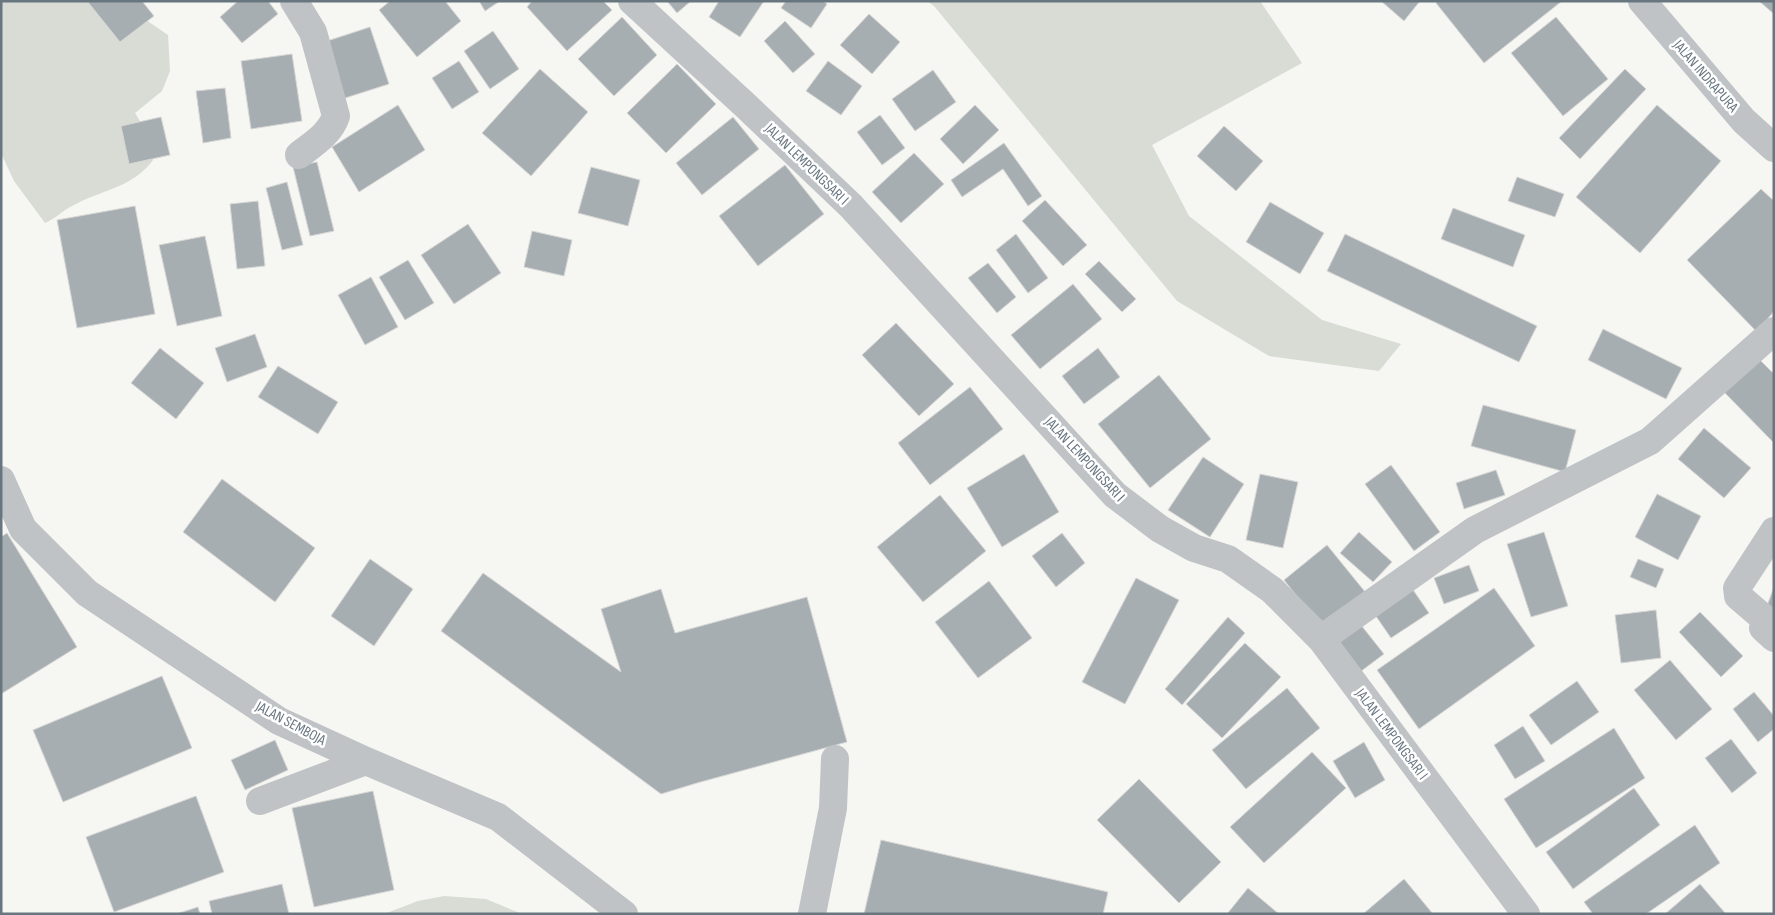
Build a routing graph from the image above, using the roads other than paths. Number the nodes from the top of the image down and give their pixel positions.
1 (294, 1) edge
2 (632, 1) edge
3 (1642, 1) edge
4 (1774, 148) edge
5 (299, 155) dead end
6 (1774, 331) edge
7 (1, 480) edge
8 (1774, 531) edge
9 (1774, 638) edge
10 (1321, 639) junction
11 (835, 759) dead end
12 (366, 761) junction
13 (260, 801) dead end
14 (624, 914) edge
15 (812, 914) edge
16 (1526, 914) edge

1 - 5 street
2 - 10 street, JALAN LEMPONGSARI I
3 - 4 street, JALAN INDRAPURA
6 - 10 street
7 - 12 street, JALAN SEMBOJA
8 - 9 street
10 - 16 street, JALAN LEMPONGSARI I
11 - 15 street
12 - 13 street
12 - 14 street, JALAN SEMBOJA

